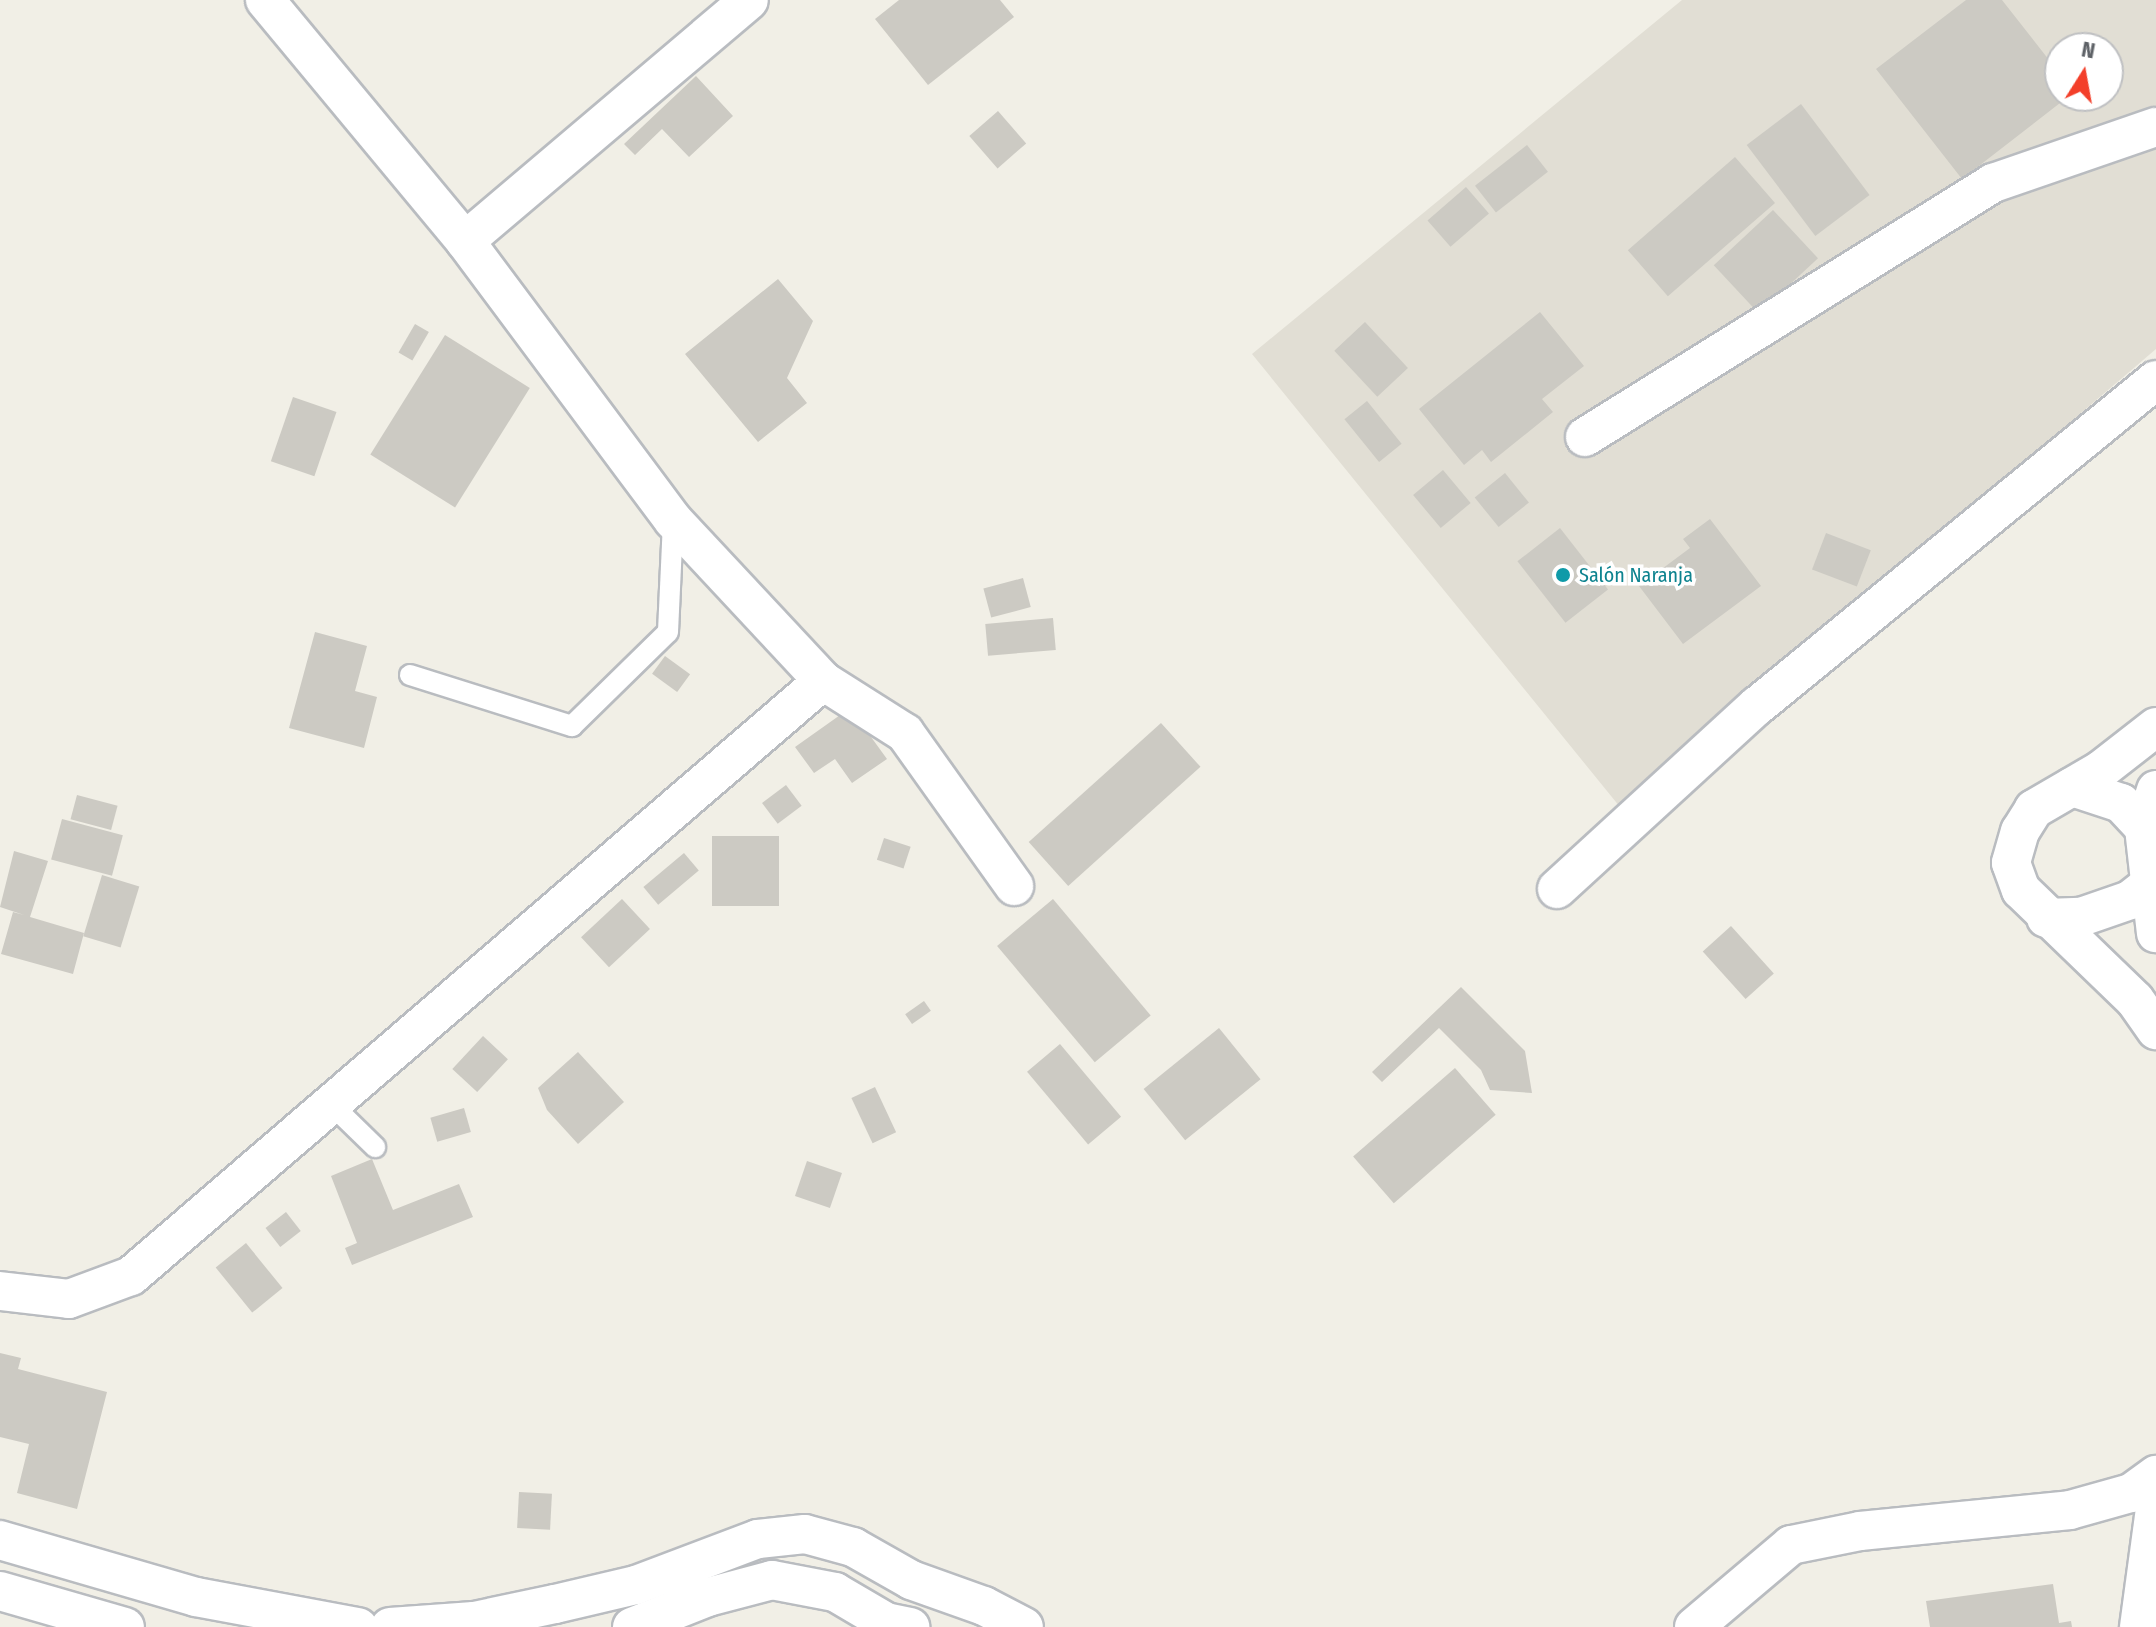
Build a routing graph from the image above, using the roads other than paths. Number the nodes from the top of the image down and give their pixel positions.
1 (265, 0) edge
2 (749, 0) edge
3 (2156, 127) edge
4 (465, 241) junction
5 (2156, 380) edge
6 (1585, 437) dead end
7 (673, 520) junction
8 (410, 675) dead end
9 (823, 681) junction
10 (2156, 727) edge
11 (2072, 787) junction
12 (2156, 790) edge
13 (2144, 828) junction
14 (1014, 886) dead end
15 (2148, 886) junction
16 (1557, 889) dead end
17 (2046, 918) junction
18 (2156, 933) edge
19 (2156, 1030) edge
20 (333, 1106) junction
21 (375, 1147) dead end
22 (0, 1291) edge
23 (2156, 1475) edge
24 (2156, 1501) edge
25 (805, 1534) junction
26 (0, 1540) edge
27 (801, 1583) junction
28 (0, 1591) edge
29 (125, 1627) edge
30 (358, 1627) edge
31 (390, 1627) edge
32 (632, 1627) edge
33 (910, 1627) edge
34 (1024, 1627) edge
35 (1694, 1627) edge
36 (2139, 1627) edge

1 - 4 street
2 - 4 street
3 - 6 street
4 - 7 street
5 - 16 street
7 - 8 lane
7 - 9 street
9 - 14 street
9 - 20 street
10 - 11 street
11 - 13 street
11 - 17 street
12 - 13 street
13 - 15 street
15 - 17 street
15 - 18 street
17 - 19 street
20 - 21 lane
20 - 22 street
23 - 35 street
24 - 36 street
25 - 27 street
25 - 31 street
25 - 34 street
26 - 30 street
27 - 32 street
27 - 33 street
28 - 29 street

